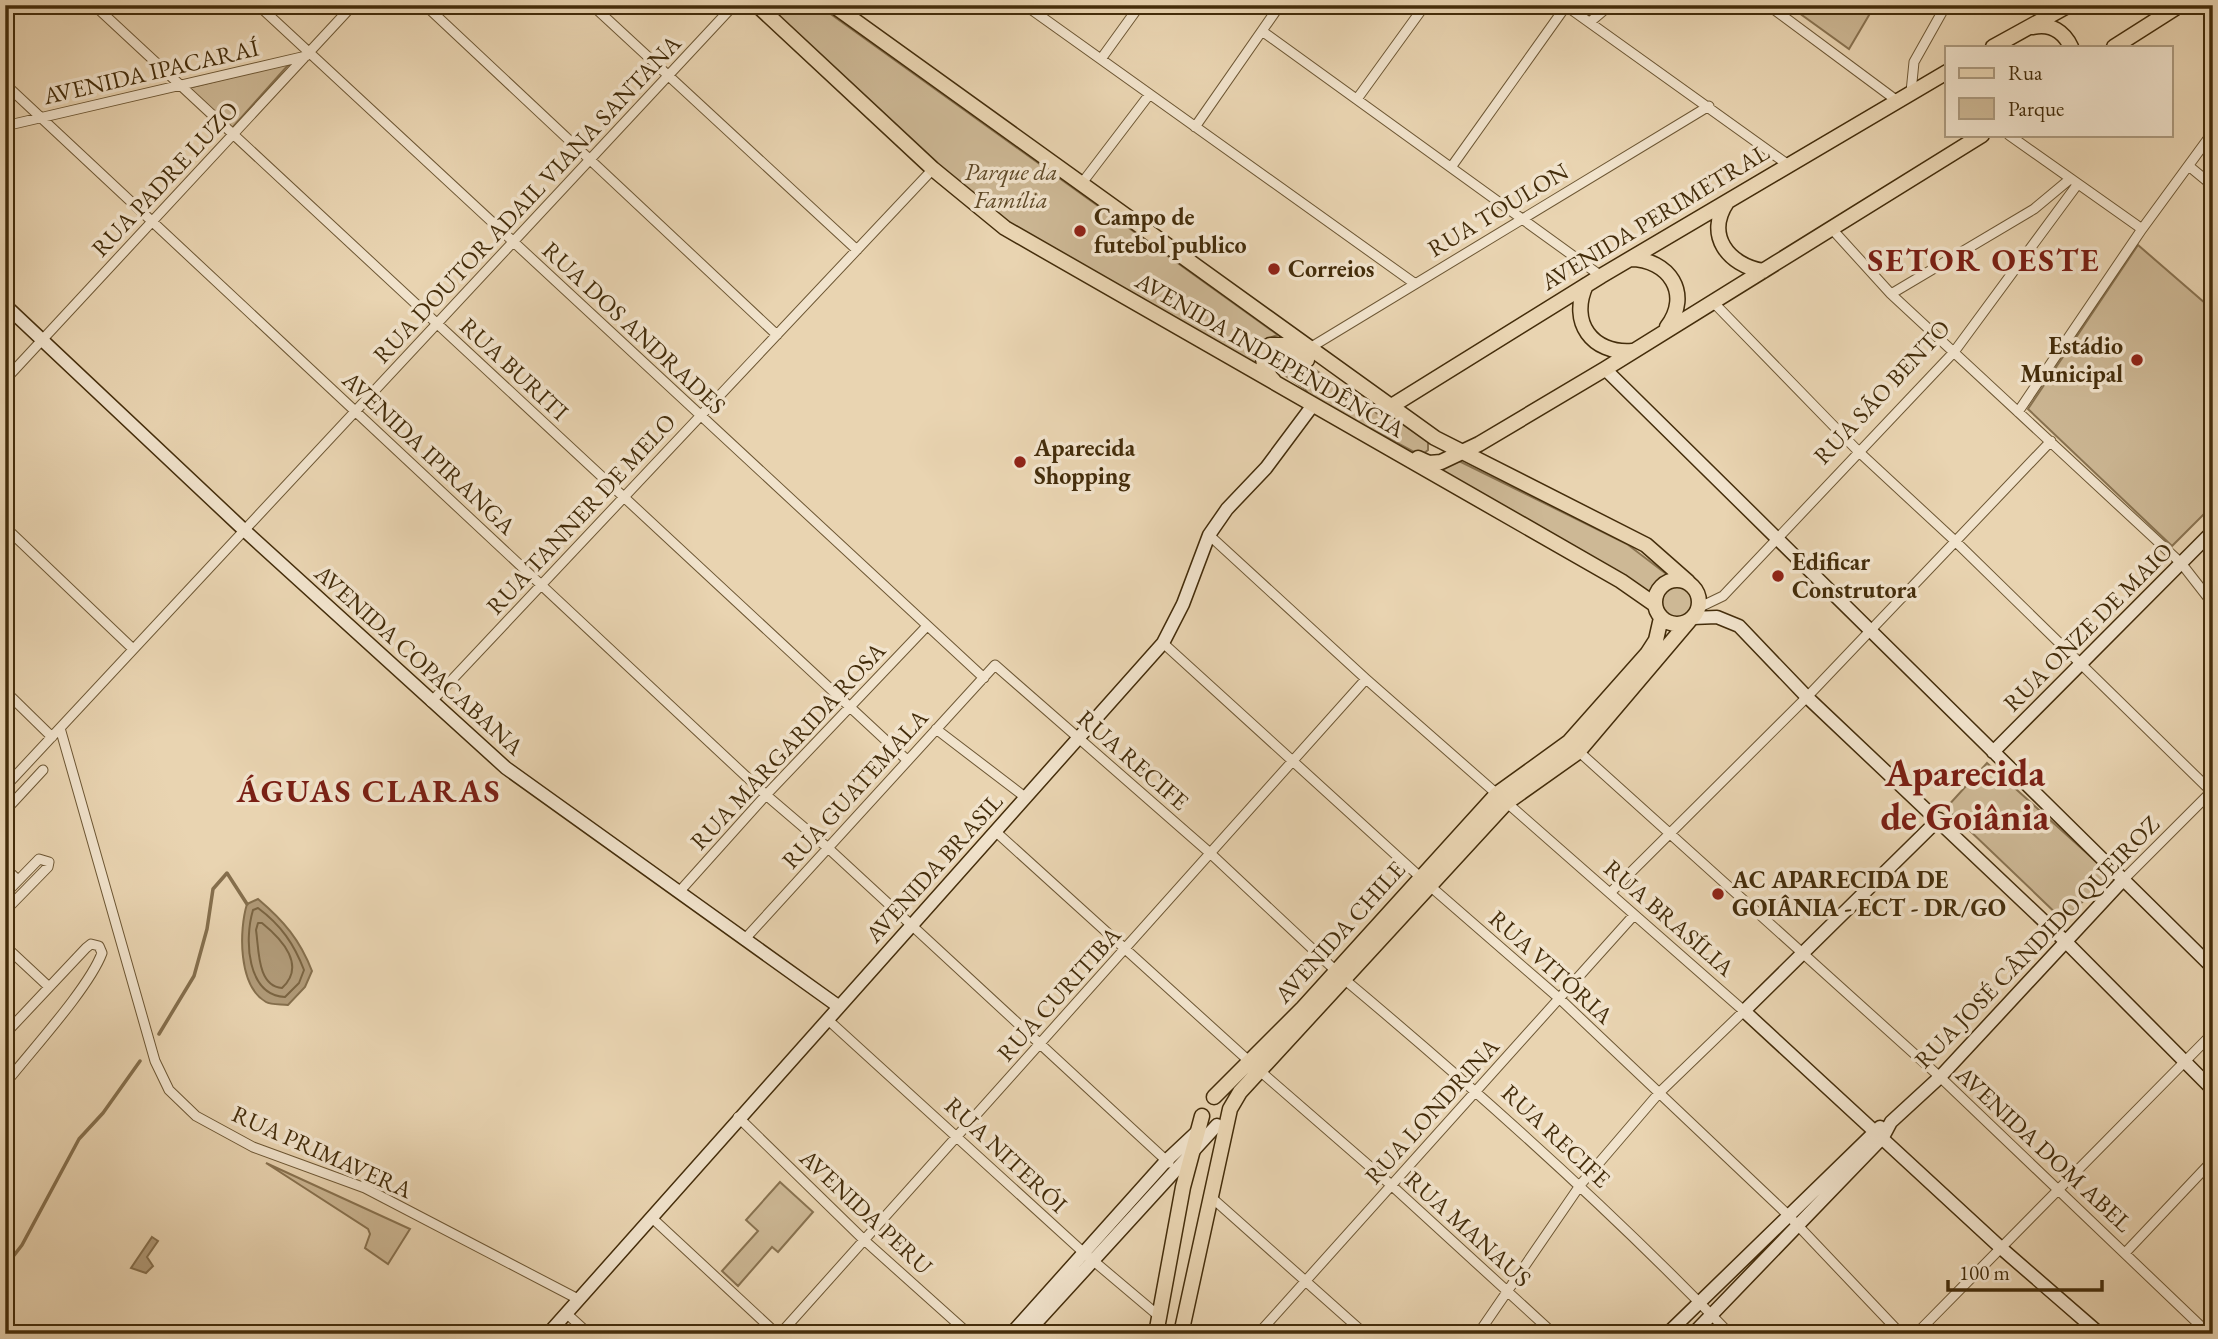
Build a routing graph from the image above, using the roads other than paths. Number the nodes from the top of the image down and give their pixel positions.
1 (94, 5) edge
2 (258, 5) edge
3 (353, 5) edge
4 (425, 5) edge
5 (592, 5) edge
6 (734, 5) edge
7 (757, 5) edge
8 (1025, 5) edge
9 (1140, 5) edge
10 (1280, 5) edge
11 (1425, 5) edge
12 (1610, 5) edge
13 (1768, 5) edge
14 (1946, 5) edge
15 (2069, 5) edge
16 (2180, 5) edge
17 (1565, 6) edge
18 (840, 7) edge
19 (1590, 22) junction
20 (2030, 28) junction
21 (1262, 31) junction
22 (1995, 46) edge
23 (2071, 46) edge
24 (2116, 46) edge
25 (307, 54) junction
26 (1101, 59) junction
27 (1912, 72) junction
28 (1945, 73) edge
29 (668, 76) junction
30 (180, 83) junction
31 (1927, 83) junction
32 (5, 84) edge
33 (1910, 92) junction
34 (1149, 95) junction
35 (1357, 99) junction
36 (1896, 100) junction
37 (1709, 106) junction
38 (42, 117) junction
39 (5, 126) edge
40 (1195, 127) junction
41 (2213, 132) edge
42 (233, 133) junction
43 (1980, 136) edge
44 (2011, 136) edge
45 (590, 160) junction
46 (1787, 164) junction
47 (1452, 166) junction
48 (2190, 167) junction
49 (933, 169) junction
50 (2074, 182) junction
51 (1082, 183) junction
52 (2213, 186) edge
53 (1729, 200) junction
54 (2034, 209) junction
55 (1522, 218) junction
56 (152, 221) junction
57 (2048, 223) junction
58 (1831, 228) junction
59 (2142, 229) junction
60 (513, 242) junction
61 (857, 250) junction
62 (1630, 259) junction
63 (1763, 271) junction
64 (1601, 276) junction
65 (1414, 283) junction
66 (1586, 285) junction
67 (1891, 294) junction
68 (1713, 302) junction
69 (5, 306) edge
70 (438, 323) junction
71 (1664, 331) junction
72 (776, 335) junction
73 (43, 339) junction
74 (1308, 349) junction
75 (1633, 351) junction
76 (1954, 352) junction
77 (1605, 369) junction
78 (5, 380) edge
79 (1279, 385) junction
80 (1313, 405) junction
81 (1390, 407) junction
82 (355, 411) junction
83 (2018, 412) junction
84 (701, 416) junction
85 (1350, 427) junction
86 (1435, 438) junction
87 (2051, 441) junction
88 (1859, 452) junction
89 (1461, 453) junction
90 (1416, 458) junction
91 (623, 498) junction
92 (5, 527) edge
93 (244, 530) junction
94 (2213, 531) edge
95 (1209, 535) junction
96 (1775, 538) junction
97 (1954, 540) junction
98 (2181, 563) junction
99 (1688, 582) junction
100 (542, 584) junction
101 (1654, 604) junction
102 (2213, 604) edge
103 (1693, 616) junction
104 (1661, 618) junction
105 (927, 626) junction
106 (1870, 631) junction
107 (1163, 643) junction
108 (134, 649) junction
109 (2081, 663) junction
110 (995, 665) joint
111 (984, 678) junction
112 (1366, 679) junction
113 (5, 691) edge
114 (1807, 697) junction
115 (431, 702) junction
116 (848, 708) junction
117 (60, 728) junction
118 (936, 729) junction
119 (52, 737) junction
120 (1079, 737) junction
121 (1573, 747) junction
122 (1993, 752) junction
123 (1294, 759) junction
124 (907, 760) junction
125 (43, 770) dead end
126 (5, 788) edge
127 (2212, 792) edge
128 (766, 795) junction
129 (1025, 797) junction
130 (1501, 798) junction
131 (5, 811) edge
132 (1939, 819) junction
133 (995, 831) junction
134 (1671, 832) junction
135 (828, 848) junction
136 (1210, 853) junction
137 (5, 868) edge
138 (18, 880) junction
139 (2123, 880) junction
140 (1425, 881) junction
141 (679, 892) junction
142 (1610, 893) junction
143 (5, 894) edge
144 (5, 911) edge
145 (1634, 915) junction
146 (912, 925) junction
147 (744, 940) junction
148 (2066, 942) junction
149 (5, 946) edge
150 (1125, 949) junction
151 (1804, 952) junction
152 (2213, 968) edge
153 (1340, 975) junction
154 (49, 987) junction
155 (1560, 999) junction
156 (838, 1006) junction
157 (1744, 1011) junction
158 (827, 1019) junction
159 (2213, 1033) edge
160 (5, 1034) edge
161 (1041, 1044) junction
162 (2185, 1063) junction
163 (1255, 1067) junction
164 (1940, 1077) junction
165 (5, 1084) edge
166 (1476, 1090) junction
167 (2213, 1090) edge
168 (1659, 1093) junction
169 (1214, 1097) junction
170 (738, 1117) junction
171 (1225, 1118) junction
172 (1200, 1123) junction
173 (1879, 1133) junction
174 (958, 1136) junction
175 (1194, 1150) junction
176 (2213, 1160) edge
177 (1171, 1165) junction
178 (1390, 1184) junction
179 (1581, 1184) junction
180 (2059, 1189) junction
181 (1211, 1197) junction
182 (1787, 1214) junction
183 (651, 1217) junction
184 (1798, 1226) junction
185 (863, 1239) junction
186 (2001, 1248) junction
187 (2126, 1252) junction
188 (1088, 1256) junction
189 (1307, 1280) junction
190 (1507, 1290) junction
191 (578, 1299) junction
192 (1699, 1301) junction
193 (566, 1313) junction
194 (1712, 1314) junction
195 (1160, 1317) junction
196 (548, 1334) edge
197 (589, 1334) edge
198 (778, 1334) edge
199 (970, 1334) edge
200 (1011, 1334) edge
201 (1026, 1334) edge
202 (1156, 1334) edge
203 (1181, 1334) edge
204 (1258, 1334) edge
205 (1365, 1334) edge
206 (1478, 1334) edge
207 (1554, 1334) edge
208 (1667, 1334) edge
209 (1693, 1334) edge
210 (1730, 1334) edge
211 (1901, 1334) edge
212 (1916, 1334) edge
213 (2100, 1334) edge
214 (2209, 1334) edge

1 - 30 street, RUA BURITI
2 - 25 street, RUA DOS ANDRADES
3 - 25 street, RUA PADRE LUZO
4 - 45 street
5 - 29 street
6 - 29 street, RUA DOUTOR ADAIL VIANA SANTANA
7 - 49 main road, AVENIDA INDEPENDÊNCIA
8 - 26 street
9 - 26 street
10 - 21 street
11 - 35 street
12 - 19 street
13 - 36 street
14 - 27 street
15 - 20 main road
16 - 24 main road
17 - 19 street
17 - 47 street
18 - 51 main road, AVENIDA INDEPENDÊNCIA
19 - 37 street
20 - 22 main road
20 - 23 main road
21 - 35 street
21 - 40 street
25 - 30 street, AVENIDA IPACARAÍ
25 - 42 street, RUA PADRE LUZO
25 - 60 street, RUA DOS ANDRADES
26 - 34 street
27 - 31 street
27 - 33 street
28 - 31 main road, AVENIDA PERIMETRAL
29 - 45 street, RUA DOUTOR ADAIL VIANA SANTANA
29 - 61 street
30 - 38 street, AVENIDA IPACARAÍ
30 - 42 street, RUA BURITI
31 - 33 main road, AVENIDA PERIMETRAL
32 - 38 street, AVENIDA IPIRANGA
33 - 36 main road, AVENIDA PERIMETRAL
34 - 40 street
34 - 51 street
35 - 47 street
36 - 46 main road, AVENIDA PERIMETRAL
37 - 46 street
37 - 55 street, RUA TOULON
38 - 39 street, AVENIDA IPACARAÍ
38 - 56 street, AVENIDA IPIRANGA
40 - 65 street
41 - 48 street
42 - 56 street, RUA PADRE LUZO
42 - 70 street, RUA BURITI
43 - 58 main road
44 - 50 street
45 - 60 street, RUA DOUTOR ADAIL VIANA SANTANA
45 - 72 street
46 - 53 main road, AVENIDA PERIMETRAL
47 - 55 street
48 - 52 street
48 - 59 street
49 - 61 street, RUA TANNER DE MELO
49 - 79 main road, AVENIDA INDEPENDÊNCIA
50 - 54 street
50 - 57 street, RUA SÃO BENTO
50 - 59 street
51 - 74 main road, AVENIDA INDEPENDÊNCIA
53 - 62 main road, AVENIDA PERIMETRAL
53 - 63 main road
54 - 57 street
54 - 67 street
55 - 64 street
55 - 65 street, RUA TOULON
56 - 73 street, RUA PADRE LUZO
56 - 82 street, AVENIDA IPIRANGA
57 - 76 street, RUA SÃO BENTO
58 - 63 main road
58 - 67 street
59 - 83 street
60 - 70 street, RUA DOUTOR ADAIL VIANA SANTANA
60 - 84 street, RUA DOS ANDRADES
61 - 72 street, RUA TANNER DE MELO
62 - 64 main road, AVENIDA PERIMETRAL
62 - 71 main road
63 - 68 main road
64 - 66 main road, AVENIDA PERIMETRAL
65 - 74 street, RUA TOULON
66 - 75 main road
66 - 81 main road, AVENIDA PERIMETRAL
67 - 76 street
68 - 71 main road
68 - 88 street
69 - 73 street, AVENIDA COPACABANA
70 - 82 street, RUA DOUTOR ADAIL VIANA SANTANA
70 - 91 street, RUA BURITI
71 - 75 main road
72 - 84 street, RUA TANNER DE MELO
73 - 78 street, RUA PADRE LUZO
73 - 93 street, AVENIDA COPACABANA
74 - 81 main road, AVENIDA INDEPENDÊNCIA
75 - 77 main road
76 - 83 street
76 - 88 street, RUA SÃO BENTO
77 - 89 main road
77 - 96 street
79 - 80 main road, AVENIDA INDEPENDÊNCIA
79 - 81 main road
80 - 85 main road, AVENIDA INDEPENDÊNCIA
80 - 95 street, AVENIDA BRASIL
81 - 86 main road, AVENIDA INDEPENDÊNCIA
82 - 93 street, RUA DOUTOR ADAIL VIANA SANTANA
82 - 100 street, AVENIDA IPIRANGA
83 - 87 street
84 - 91 street, RUA TANNER DE MELO
84 - 105 street, RUA DOS ANDRADES
85 - 90 main road
85 - 101 main road, AVENIDA INDEPENDÊNCIA
86 - 89 main road, AVENIDA INDEPENDÊNCIA
86 - 90 main road
87 - 97 street
87 - 98 street
88 - 96 street, RUA SÃO BENTO
88 - 97 street
89 - 90 main road
89 - 99 main road, AVENIDA INDEPENDÊNCIA
91 - 100 street, RUA TANNER DE MELO
91 - 116 street, RUA BURITI
92 - 108 street
93 - 108 street, RUA DOUTOR ADAIL VIANA SANTANA
93 - 115 street, AVENIDA COPACABANA
94 - 98 street, RUA ONZE DE MAIO
95 - 107 street, AVENIDA BRASIL
95 - 112 street, RUA BRASÍLIA
96 - 103 street, RUA SÃO BENTO
96 - 106 street
97 - 106 street
97 - 109 street
98 - 102 street
98 - 109 street, RUA ONZE DE MAIO
99 - 101 main road
99 - 103 main road
100 - 115 street, RUA TANNER DE MELO
100 - 128 street, AVENIDA IPIRANGA
101 - 104 main road
103 - 104 main road
103 - 114 street
103 - 121 main road, RUA SÃO BENTO
104 - 121 main road, RUA SÃO BENTO
105 - 111 street, RUA DOS ANDRADES
105 - 116 street, RUA MARGARIDA ROSA
106 - 114 street
106 - 122 street
107 - 120 street, AVENIDA BRASIL
107 - 123 street, RUA VITÓRIA
108 - 117 street, RUA DOUTOR ADAIL VIANA SANTANA
109 - 122 street, RUA ONZE DE MAIO
109 - 127 street
110 - 111 street, RUA GUATEMALA
110 - 120 street, RUA RECIFE
111 - 118 street, RUA GUATEMALA
112 - 123 street, RUA CURITIBA
112 - 130 street, RUA BRASÍLIA
113 - 119 street
114 - 132 street
114 - 134 street
115 - 141 street, AVENIDA COPACABANA
116 - 124 street, RUA BURITI
116 - 128 street, RUA MARGARIDA ROSA
117 - 119 street, RUA DOUTOR ADAIL VIANA SANTANA
117 - 191 street, RUA PRIMAVERA
118 - 124 street, RUA GUATEMALA
118 - 129 street
119 - 126 street, RUA DOUTOR ADAIL VIANA SANTANA
120 - 129 street, AVENIDA BRASIL
120 - 136 street, RUA RECIFE
121 - 130 main road, RUA SÃO BENTO
121 - 134 street, AVENIDA DOM ABEL
122 - 139 street
123 - 136 street, RUA CURITIBA
123 - 140 street, RUA VITÓRIA
124 - 135 street, RUA GUATEMALA
125 - 131 street
127 - 139 street, RUA JOSÉ CÂNDIDO QUEIROZ
128 - 135 street, AVENIDA IPIRANGA
128 - 141 street, RUA MARGARIDA ROSA
129 - 133 street, AVENIDA BRASIL
130 - 140 main road, AVENIDA CHILE
130 - 142 street, RUA BRASÍLIA
132 - 148 street
132 - 151 street
133 - 146 street, AVENIDA BRASIL
133 - 150 street, RUA MANAUS
134 - 142 street
134 - 151 street, AVENIDA DOM ABEL
135 - 146 street, AVENIDA IPIRANGA
135 - 147 street, RUA GUATEMALA
136 - 150 street, RUA CURITIBA
136 - 153 street, RUA RECIFE
137 - 138 street
138 - 143 street
138 - 144 street
139 - 148 street, RUA JOSÉ CÂNDIDO QUEIROZ
139 - 152 street
140 - 153 main road, AVENIDA CHILE
140 - 155 street, RUA VITÓRIA
141 - 147 street, AVENIDA COPACABANA
142 - 145 street, RUA BRASÍLIA
145 - 155 street, RUA LONDRINA
145 - 157 street, RUA BRASÍLIA
146 - 156 street, AVENIDA BRASIL
146 - 161 street, AVENIDA IPIRANGA
147 - 156 street, AVENIDA COPACABANA
148 - 162 street
148 - 164 street, RUA JOSÉ CÂNDIDO QUEIROZ
149 - 154 street
150 - 161 street, RUA CURITIBA
150 - 163 street, RUA MANAUS
151 - 157 street
151 - 164 street, AVENIDA DOM ABEL
153 - 163 main road, AVENIDA CHILE
153 - 166 street, RUA RECIFE
154 - 160 street
154 - 165 street
155 - 166 street, RUA LONDRINA
155 - 168 street, RUA VITÓRIA
156 - 158 street, AVENIDA BRASIL
157 - 168 street
157 - 173 street, RUA BRASÍLIA
158 - 170 street, AVENIDA BRASIL
158 - 174 street, RUA NITERÓI
159 - 162 street
161 - 174 street, RUA CURITIBA
161 - 177 street, AVENIDA IPIRANGA
162 - 167 street
162 - 180 street
163 - 169 main road, AVENIDA CHILE
163 - 171 main road, AVENIDA CHILE
163 - 178 street, RUA MANAUS
164 - 173 street, RUA JOSÉ CÂNDIDO QUEIROZ
164 - 180 street, AVENIDA DOM ABEL
166 - 178 street, RUA LONDRINA
166 - 179 street, RUA RECIFE
168 - 179 street
168 - 182 street, RUA VITÓRIA
169 - 171 main road
169 - 172 main road, AVENIDA CHILE
170 - 183 street, AVENIDA BRASIL
170 - 185 street, AVENIDA PERU
171 - 172 main road
171 - 175 street, AVENIDA CHILE
171 - 181 main road
172 - 175 main road
172 - 177 street, AVENIDA CHILE
173 - 182 street
173 - 184 street
173 - 186 street, RUA BRASÍLIA
174 - 185 street, RUA CURITIBA
174 - 188 street, RUA NITERÓI
175 - 177 street, AVENIDA CHILE
175 - 195 main road
176 - 187 street
177 - 188 street, AVENIDA CHILE
178 - 189 street, RUA LONDRINA
178 - 190 street, RUA MANAUS
179 - 190 street
179 - 192 street, RUA RECIFE
180 - 186 street
180 - 187 street, AVENIDA DOM ABEL
181 - 189 street
181 - 203 main road
182 - 184 street, RUA VITÓRIA
182 - 192 street
183 - 191 street, AVENIDA BRASIL
183 - 198 street
184 - 194 street
184 - 211 street, RUA VITÓRIA
185 - 198 street, RUA CURITIBA
185 - 199 street, AVENIDA PERU
186 - 212 street
186 - 213 street, RUA BRASÍLIA
187 - 214 street, AVENIDA DOM ABEL
188 - 195 street, RUA NITERÓI
188 - 200 street, AVENIDA CHILE
188 - 201 street, AVENIDA CHILE
189 - 204 street, RUA LONDRINA
189 - 205 street
190 - 206 street
190 - 207 street, RUA MANAUS
191 - 193 street, AVENIDA BRASIL
192 - 194 street, RUA RECIFE
192 - 208 street
193 - 196 street, AVENIDA BRASIL
193 - 197 street
194 - 209 street
194 - 210 street, RUA RECIFE
195 - 202 main road

